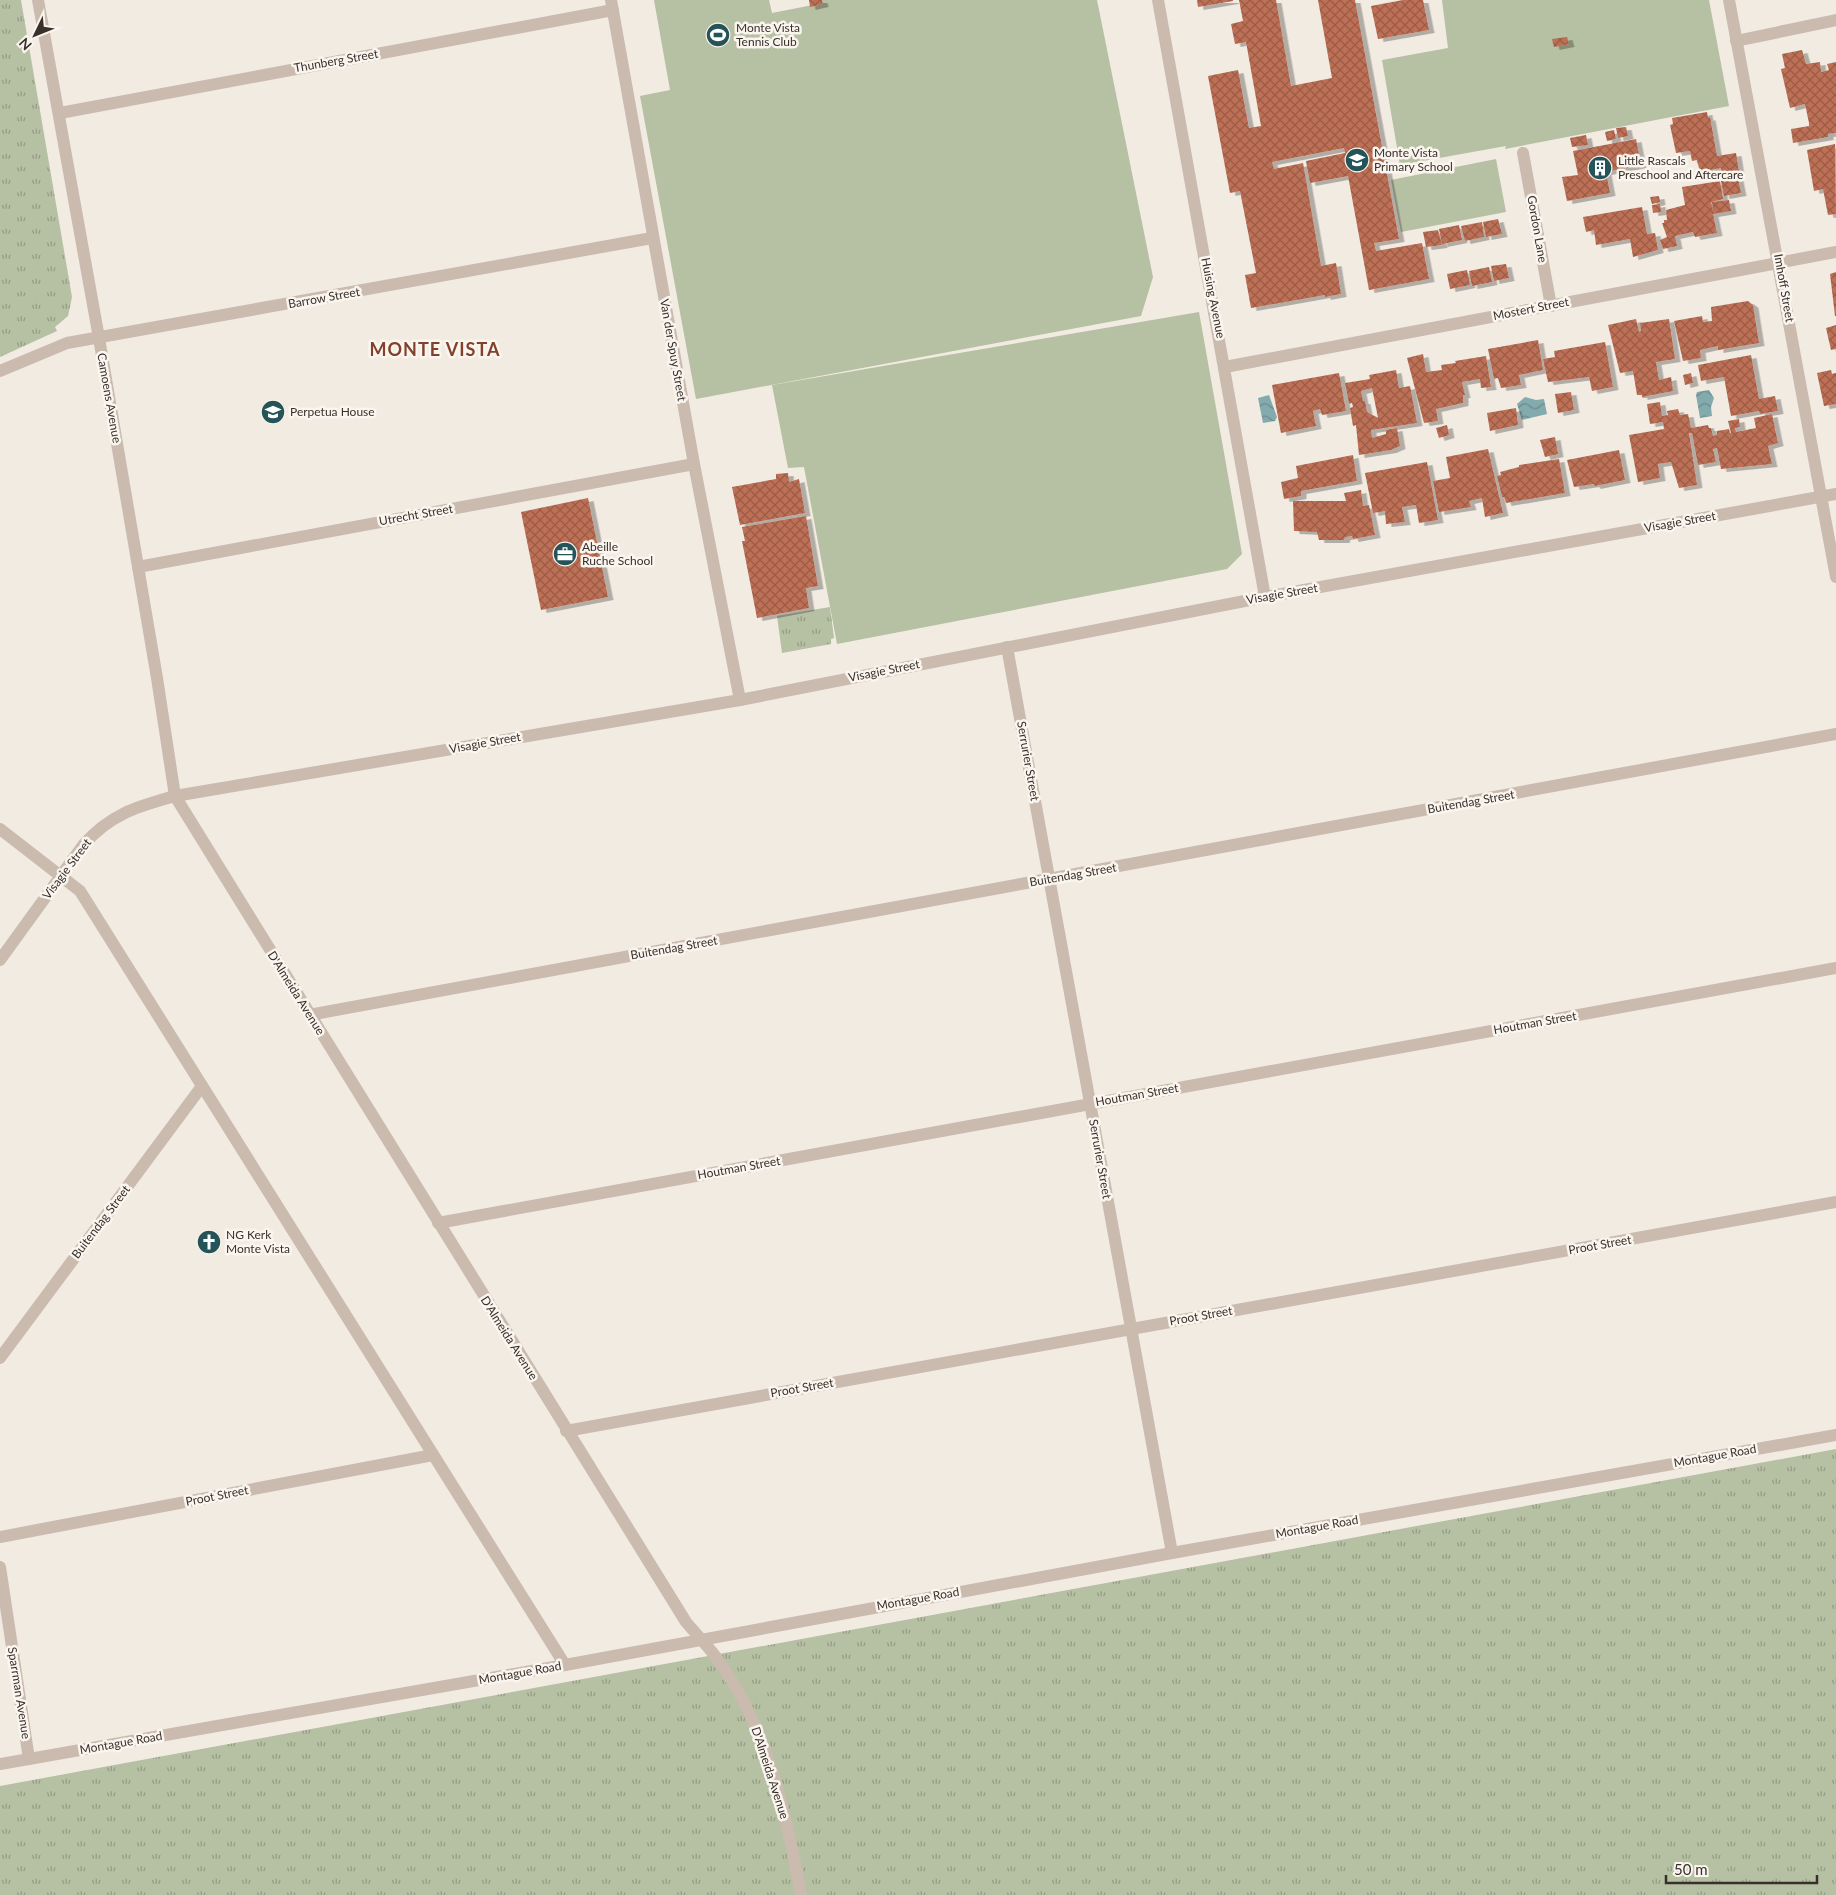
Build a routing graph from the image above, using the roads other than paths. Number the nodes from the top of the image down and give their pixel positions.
1 (38, 0) edge
2 (1158, 0) edge
3 (1729, 0) edge
4 (612, 5) edge
5 (1836, 20) edge
6 (1736, 41) junction
7 (60, 112) junction
8 (1523, 153) dead end
9 (652, 238) junction
10 (1836, 252) edge
11 (1779, 263) junction
12 (1551, 306) junction
13 (99, 338) junction
14 (1225, 367) junction
15 (0, 371) edge
16 (694, 464) junction
17 (1836, 494) edge
18 (1822, 496) junction
19 (138, 567) junction
20 (1836, 577) edge
21 (1265, 597) junction
22 (1007, 647) junction
23 (740, 700) junction
24 (1836, 734) edge
25 (175, 796) junction
26 (0, 830) edge
27 (62, 875) junction
28 (1049, 879) junction
29 (0, 960) edge
30 (1836, 968) edge
31 (309, 1014) junction
32 (202, 1086) junction
33 (1090, 1104) junction
34 (1836, 1202) edge
35 (438, 1224) junction
36 (1131, 1328) junction
37 (0, 1358) edge
38 (566, 1431) junction
39 (1836, 1435) edge
40 (433, 1455) junction
41 (0, 1537) edge
42 (1172, 1553) junction
43 (0, 1567) edge
44 (701, 1639) junction
45 (565, 1665) junction
46 (29, 1759) junction
47 (0, 1764) edge
48 (800, 1895) edge

1 - 7 street, Camoens Avenue
2 - 14 street, Huising Avenue
3 - 6 street, Imhoff Street
4 - 7 street, Thunberg Street
4 - 9 street, Van der Spuy Street
5 - 6 street
6 - 11 street, Imhoff Street
7 - 13 street, Camoens Avenue
8 - 12 street, Gordon Lane
9 - 13 street, Barrow Street
9 - 16 street, Van der Spuy Street
10 - 11 street, Mostert Street
11 - 12 street, Mostert Street
11 - 18 street, Imhoff Street
12 - 14 street, Mostert Street
13 - 15 street, Barrow Street
13 - 19 street, Camoens Avenue
14 - 21 street, Huising Avenue
16 - 19 street, Utrecht Street
16 - 23 street, Van der Spuy Street
17 - 18 street, Visagie Street
18 - 20 street, Imhoff Street
18 - 21 street, Visagie Street
19 - 25 street, Camoens Avenue
21 - 22 street, Visagie Street
22 - 23 street, Visagie Street
22 - 28 street, Serrurier Street
23 - 25 street, Visagie Street
24 - 28 street, Buitendag Street
25 - 27 street, Visagie Street
25 - 31 street, D'Almeida Avenue
26 - 27 street
27 - 29 street, Visagie Street
27 - 32 street
28 - 31 street, Buitendag Street
28 - 33 street, Serrurier Street
30 - 33 street, Houtman Street
31 - 35 street, D'Almeida Avenue
32 - 37 street, Buitendag Street
32 - 40 street
33 - 35 street, Houtman Street
33 - 36 street, Serrurier Street
34 - 36 street, Proot Street
35 - 38 street, D'Almeida Avenue
36 - 38 street, Proot Street
36 - 42 street, Serrurier Street
38 - 44 street, D'Almeida Avenue
39 - 42 street, Montague Road
40 - 41 street, Proot Street
40 - 45 street
42 - 44 street, Montague Road
43 - 46 street, Sparrman Avenue
44 - 45 street, Montague Road
44 - 48 street, D'Almeida Avenue
45 - 46 street, Montague Road
46 - 47 street, Montague Road

